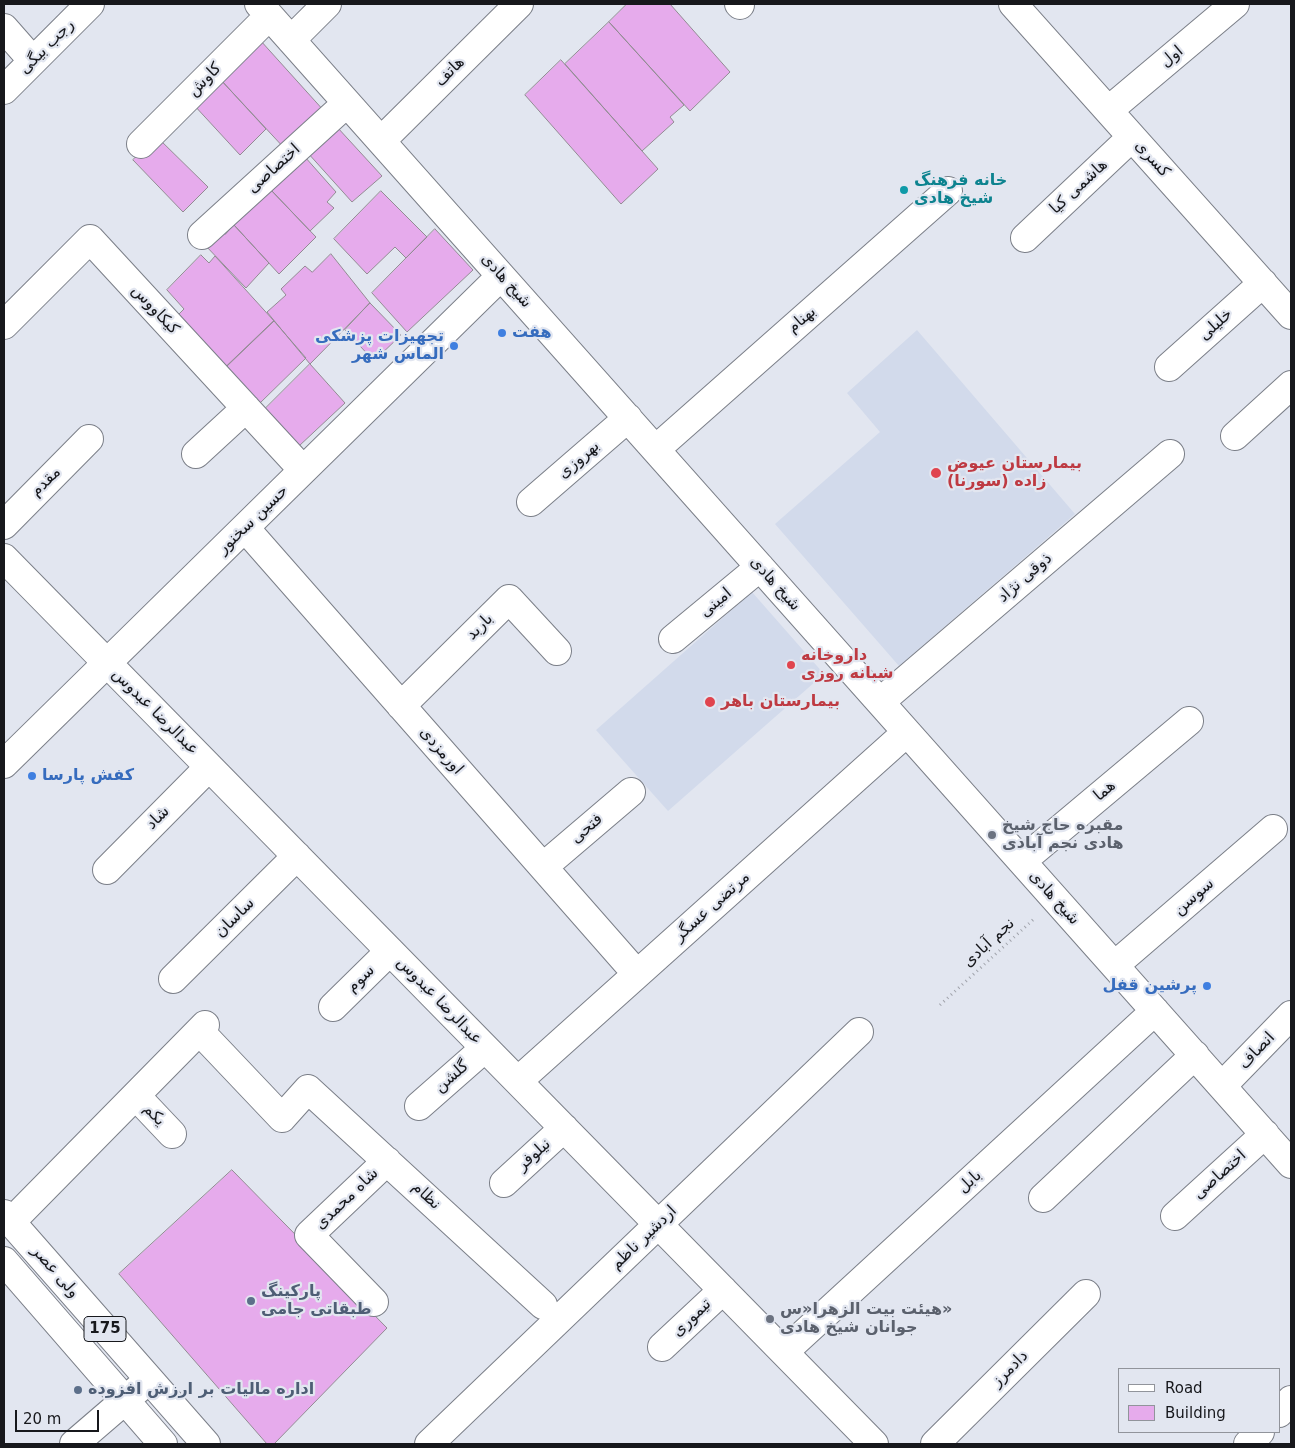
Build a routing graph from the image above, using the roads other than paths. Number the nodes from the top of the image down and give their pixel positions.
1 (90, 4) edge
2 (327, 4) edge
3 (519, 4) edge
4 (1014, 4) edge
5 (1235, 4) edge
6 (264, 10) edge
7 (4, 28) edge
8 (291, 40) junction
9 (33, 61) junction
10 (4, 90) edge
11 (347, 103) junction
12 (1109, 110) junction
13 (1132, 137) junction
14 (381, 141) junction
15 (141, 144) dead end
16 (948, 191) dead end
17 (202, 235) dead end
18 (1025, 238) dead end
19 (502, 276) junction
20 (1263, 283) junction
21 (1291, 315) edge
22 (4, 325) edge
23 (1169, 367) dead end
24 (1291, 385) edge
25 (246, 408) junction
26 (628, 418) junction
27 (1235, 436) dead end
28 (89, 439) dead end
29 (656, 449) junction
30 (196, 454) dead end
31 (1170, 454) dead end
32 (303, 470) junction
33 (531, 502) dead end
34 (4, 525) edge
35 (245, 528) junction
36 (4, 558) edge
37 (760, 567) junction
38 (673, 639) dead end
39 (557, 651) dead end
40 (107, 663) junction
41 (880, 702) junction
42 (402, 706) junction
43 (1189, 721) dead end
44 (906, 733) junction
45 (4, 764) edge
46 (209, 767) junction
47 (631, 792) dead end
48 (1273, 829) dead end
49 (297, 856) junction
50 (1022, 861) junction
51 (543, 867) junction
52 (107, 870) dead end
53 (390, 952) junction
54 (1114, 965) junction
55 (637, 974) junction
56 (173, 979) dead end
57 (333, 1007) dead end
58 (1155, 1011) junction
59 (1291, 1015) edge
60 (859, 1032) dead end
61 (485, 1048) junction
62 (1194, 1055) junction
63 (518, 1081) junction
64 (1222, 1086) junction
65 (136, 1096) junction
66 (419, 1106) dead end
67 (564, 1128) junction
68 (172, 1134) dead end
69 (1265, 1134) junction
70 (387, 1160) junction
71 (1291, 1164) edge
72 (504, 1183) dead end
73 (1042, 1198) dead end
74 (1175, 1216) dead end
75 (8, 1218) edge
76 (658, 1224) junction
77 (4, 1261) edge
78 (723, 1290) junction
79 (1086, 1294) dead end
80 (374, 1302) dead end
81 (543, 1305) dead end
82 (662, 1347) dead end
83 (784, 1352) junction
84 (149, 1380) junction
85 (125, 1400) junction
86 (1291, 1400) edge
87 (1280, 1412) edge
88 (74, 1444) edge
89 (163, 1444) edge
90 (206, 1444) edge
91 (429, 1444) edge
92 (874, 1444) edge
93 (934, 1444) edge

1 - 9 street, رجب بیگی
2 - 8 street
3 - 14 street, هاتف
4 - 12 street, کسری
5 - 12 street, اول
6 - 8 street, شیخ هادی
6 - 15 street, کاوش
7 - 9 street
8 - 11 street, شیخ هادی
9 - 10 street, رجب بیگی
11 - 14 street, شیخ هادی
11 - 17 street, اختصاصی
12 - 13 street, کسری
13 - 18 street, هاشمی کیا
13 - 20 street, کسری
14 - 19 street, شیخ هادی
16 - 29 street, بهنام
19 - 26 street, شیخ هادی
19 - 32 street, حسین سخنور
20 - 21 street, کسری
20 - 23 street, خلیلی
22 - 25 street, کیکاووس
24 - 27 street
25 - 30 street
25 - 32 street, کیکاووس
26 - 29 street, شیخ هادی
26 - 33 street, بهروزی
28 - 34 street, مقدم
29 - 37 street, شیخ هادی
31 - 41 street, ذوقی نژاد
32 - 35 street, حسین سخنور
35 - 40 street, حسین سخنور
35 - 42 street, اورمزدی
36 - 40 street, عبدالرضا عبدوس
37 - 38 street, امینی
37 - 41 street, شیخ هادی
39 - 42 street, باربد
40 - 45 street, حسین سخنور
40 - 46 street, عبدالرضا عبدوس
41 - 44 street, شیخ هادی
42 - 51 street, اورمزدی
43 - 50 street, هما
44 - 50 street, شیخ هادی
44 - 55 street, مرتضی عسگر
46 - 49 street, عبدالرضا عبدوس
46 - 52 street, شاد
47 - 51 street, فتحی
48 - 54 street, سوسن
49 - 53 street, عبدالرضا عبدوس
49 - 56 street, ساسان
50 - 54 street, شیخ هادی
51 - 55 street, اورمزدی
53 - 57 street, سوم
53 - 61 street, عبدالرضا عبدوس
54 - 58 street, شیخ هادی
55 - 63 street, مرتضی عسگر
58 - 62 street, شیخ هادی
58 - 83 street, بابل
59 - 64 street, انصاف
60 - 76 street, اردشیر ناظم
61 - 63 street, عبدالرضا عبدوس
61 - 66 street, گلشن
62 - 64 street, شیخ هادی
62 - 73 street
63 - 67 street, عبدالرضا عبدوس
64 - 69 street, شیخ هادی
65 - 68 street, یکم
65 - 70 street, نظام
65 - 75 street
67 - 72 street, نیلوفر
67 - 76 street, عبدالرضا عبدوس
69 - 71 street, شیخ هادی
69 - 74 street, اختصاصی
70 - 80 street, شاه محمدی
70 - 81 street, نظام
75 - 84 street, ولی عصر / 175
76 - 78 street, عبدالرضا عبدوس
76 - 91 street, اردشیر ناظم
77 - 85 street
78 - 82 street, تیموری
78 - 83 street, عبدالرضا عبدوس
79 - 93 street, دادمرز
83 - 92 street, عبدالرضا عبدوس
84 - 85 street
84 - 90 street, ولی عصر / 175
85 - 88 street
85 - 89 street
86 - 87 street

